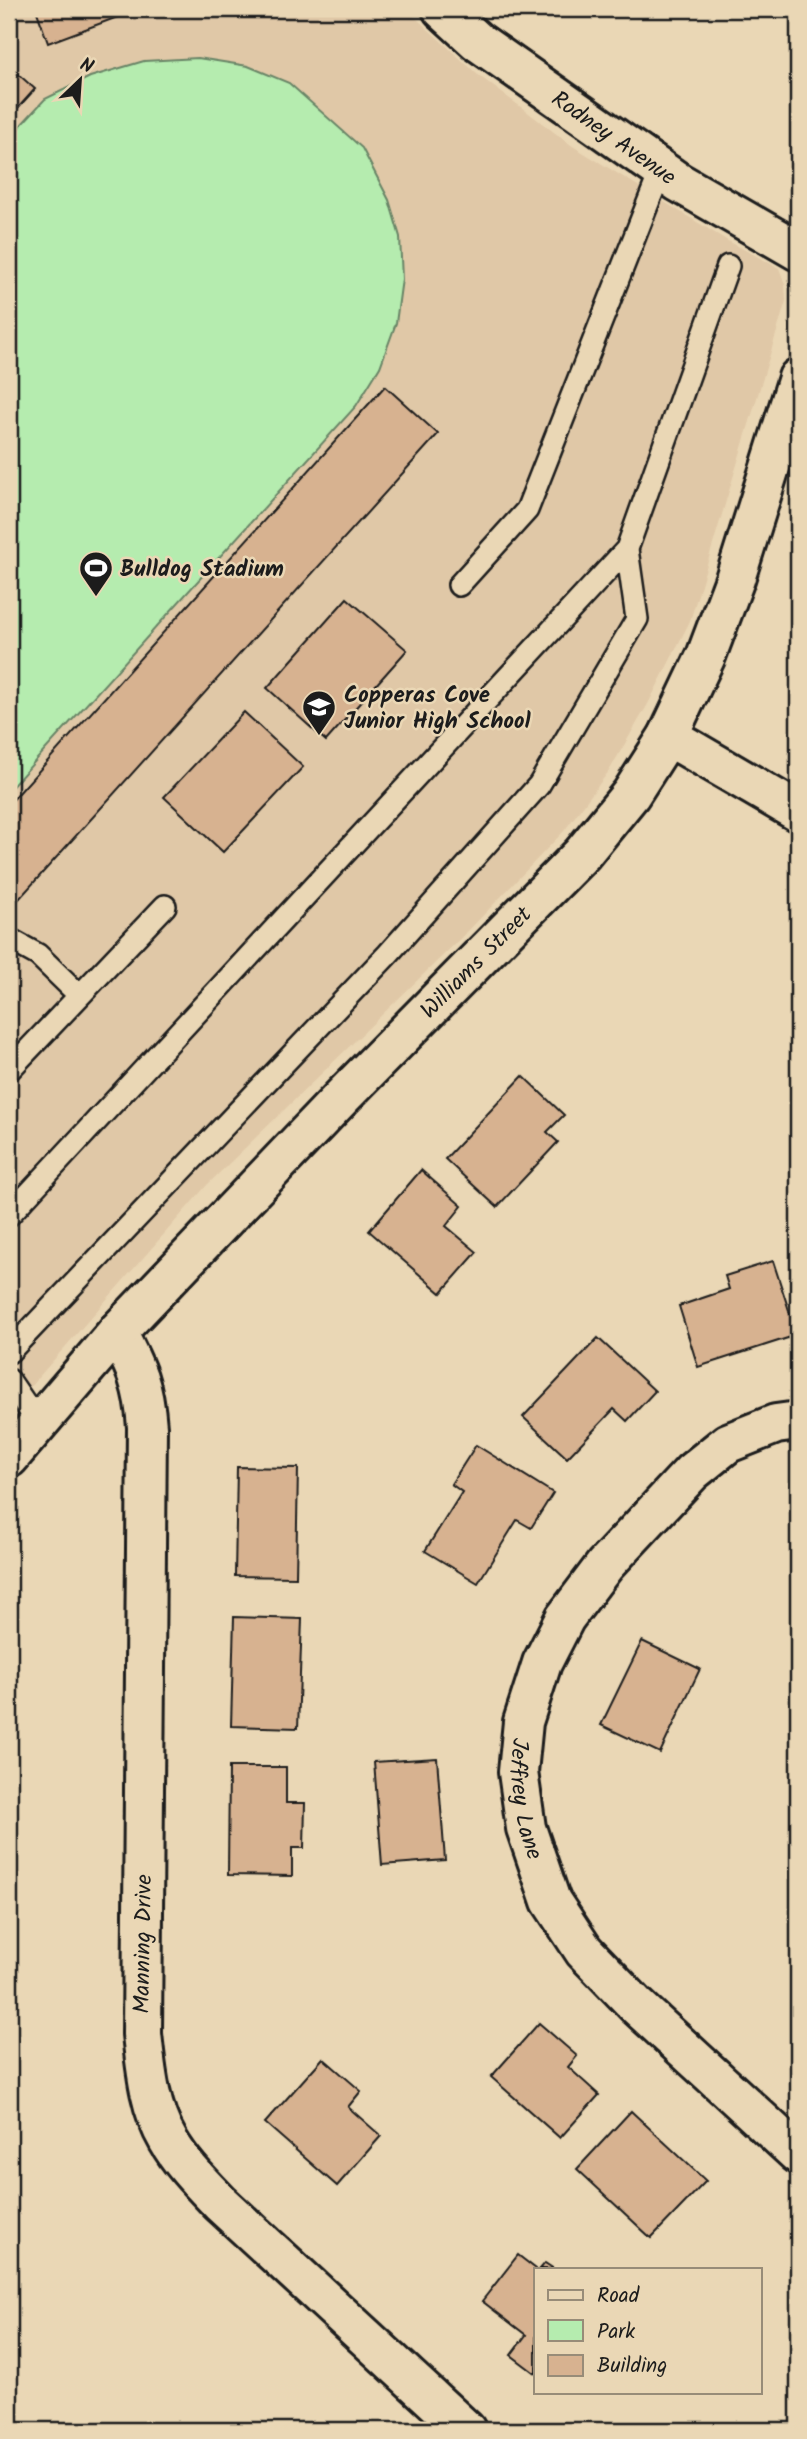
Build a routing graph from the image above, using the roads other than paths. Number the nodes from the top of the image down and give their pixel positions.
1 (442, 9) edge
2 (661, 170) junction
3 (798, 251) edge
4 (728, 266) dead end
5 (798, 378) edge
6 (627, 549) junction
7 (459, 585) dead end
8 (668, 736) junction
9 (798, 812) edge
10 (165, 906) dead end
11 (9, 939) edge
12 (79, 995) junction
13 (9, 1070) edge
14 (9, 1215) edge
15 (117, 1332) junction
16 (9, 1352) edge
17 (9, 1380) edge
18 (798, 1421) edge
19 (39, 1424) junction
20 (9, 1458) edge
21 (798, 2154) edge
22 (466, 2430) edge

1 - 2 street, Rodney Avenue
2 - 3 street, Rodney Avenue
2 - 7 lane
4 - 6 lane
5 - 8 street, Williams Street
6 - 14 lane
6 - 16 lane
8 - 9 street
8 - 15 street, Williams Street
10 - 12 lane
11 - 12 lane
12 - 13 lane
15 - 19 street, Williams Street
15 - 22 street, Manning Drive
17 - 19 lane
18 - 21 street, Jeffrey Lane
19 - 20 street, Williams Street

